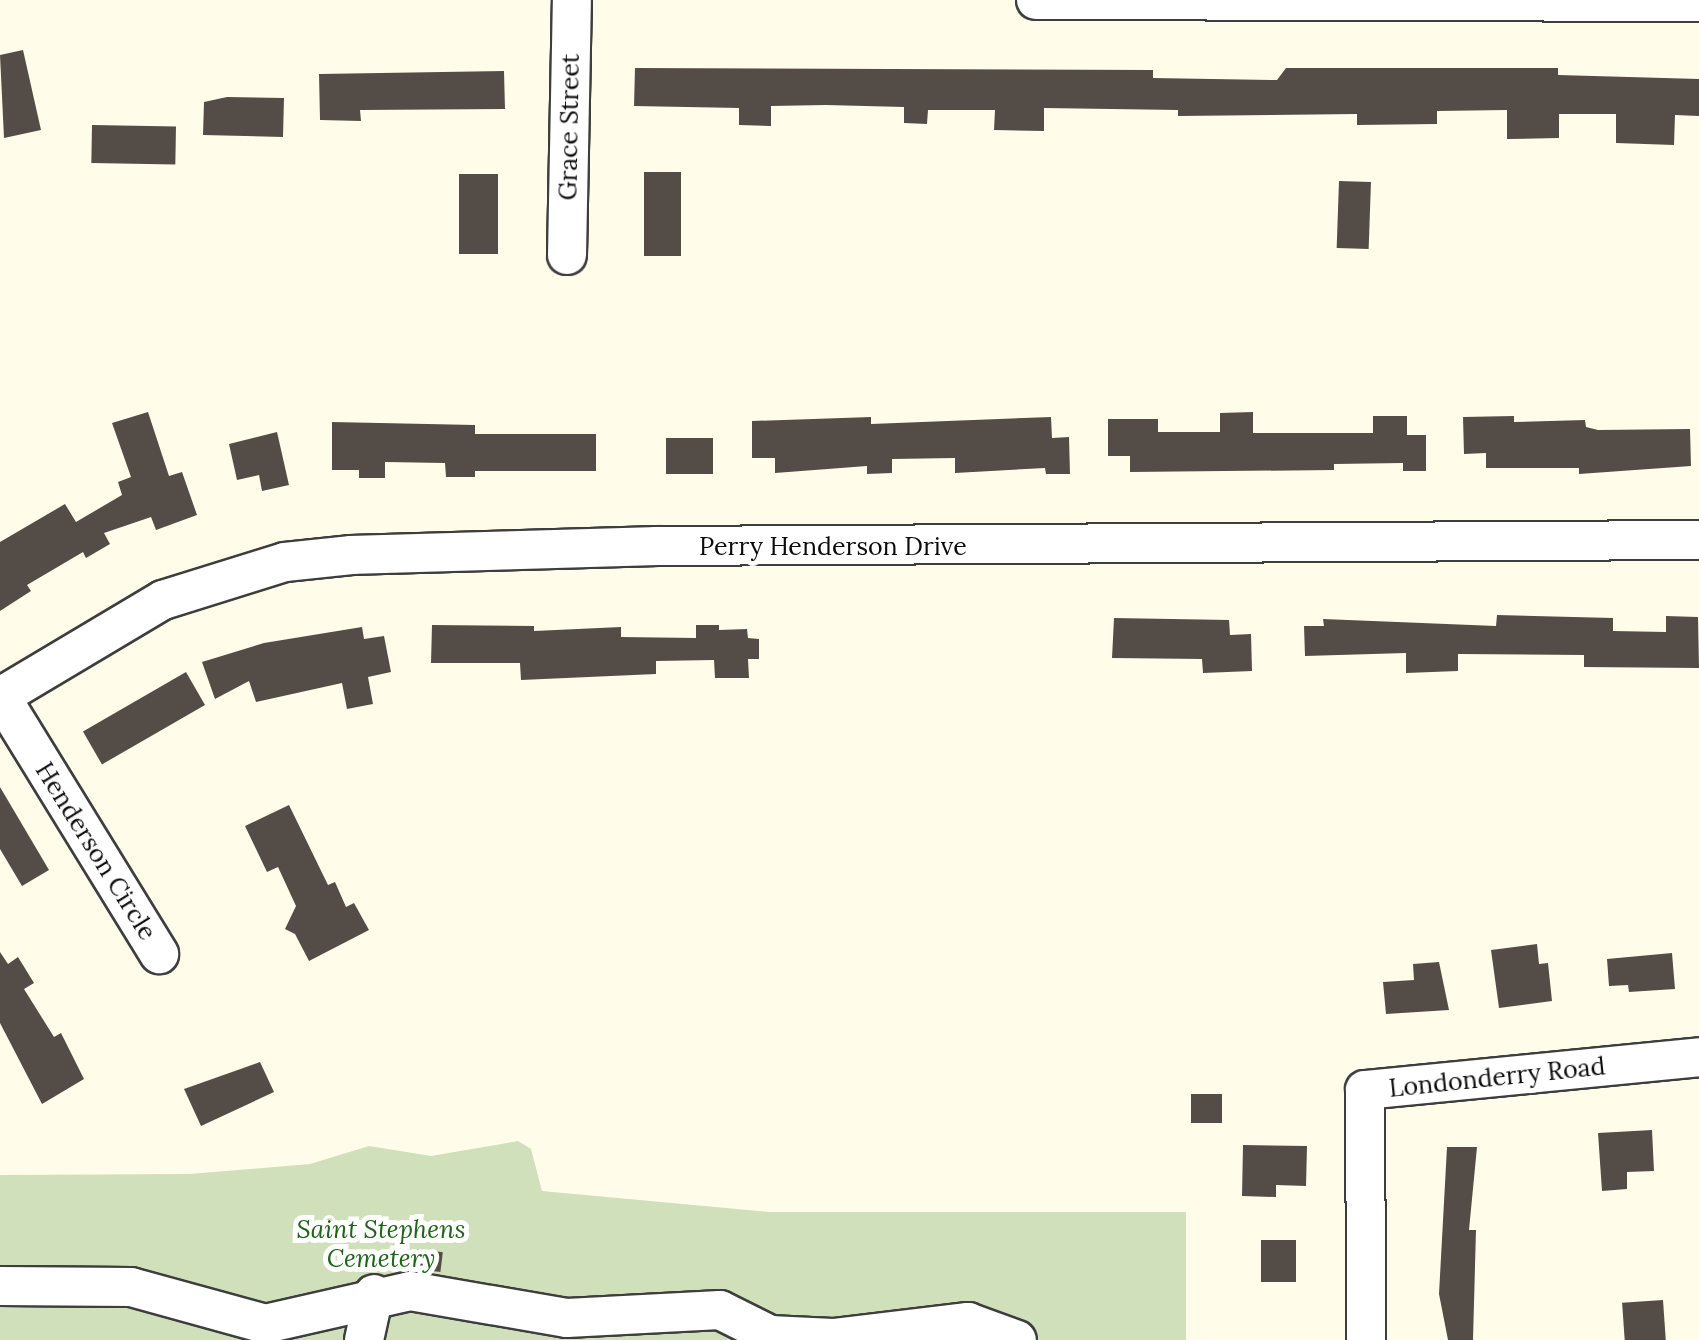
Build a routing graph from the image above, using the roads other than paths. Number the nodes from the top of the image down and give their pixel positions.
1 (572, 0) edge
2 (1036, 0) edge
3 (1699, 2) edge
4 (567, 254) dead end
5 (1699, 540) edge
6 (1, 697) edge
7 (160, 954) dead end
8 (1699, 1056) edge
9 (0, 1286) edge
10 (374, 1294) junction
11 (533, 1327) edge
12 (264, 1332) edge
13 (768, 1338) edge
14 (364, 1340) edge
15 (1016, 1340) edge
16 (1366, 1340) edge

1 - 4 street, Grace Street
2 - 3 street
5 - 6 street, Perry Henderson Drive
6 - 7 street, Henderson Circle
8 - 16 street, Londonderry Road
9 - 12 street
10 - 11 street
10 - 12 street
10 - 14 street
11 - 13 street
13 - 15 street

